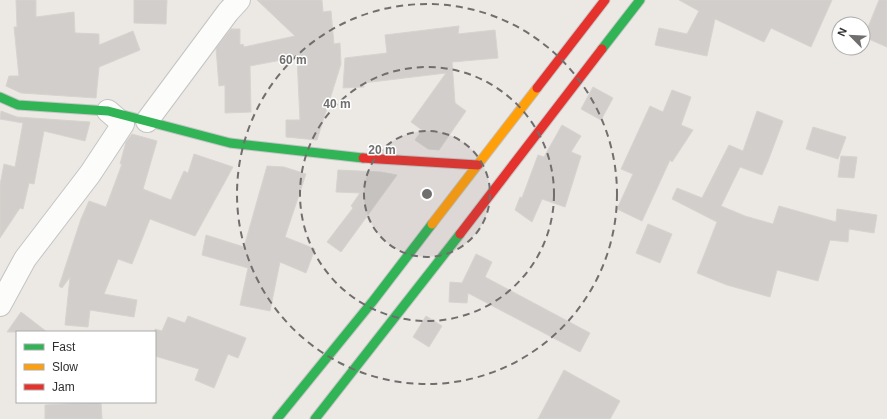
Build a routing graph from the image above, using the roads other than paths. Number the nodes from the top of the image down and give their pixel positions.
1 (239, 0) edge
2 (605, 0) edge
3 (640, 0) edge
4 (0, 97) edge
5 (108, 111) junction
6 (147, 121) junction
7 (478, 165) junction
8 (0, 305) edge
9 (277, 419) edge
10 (315, 419) edge

1 - 6 street
2 - 7 street
3 - 10 street
4 - 5 street
5 - 6 street
5 - 8 street
6 - 7 street
7 - 9 street

